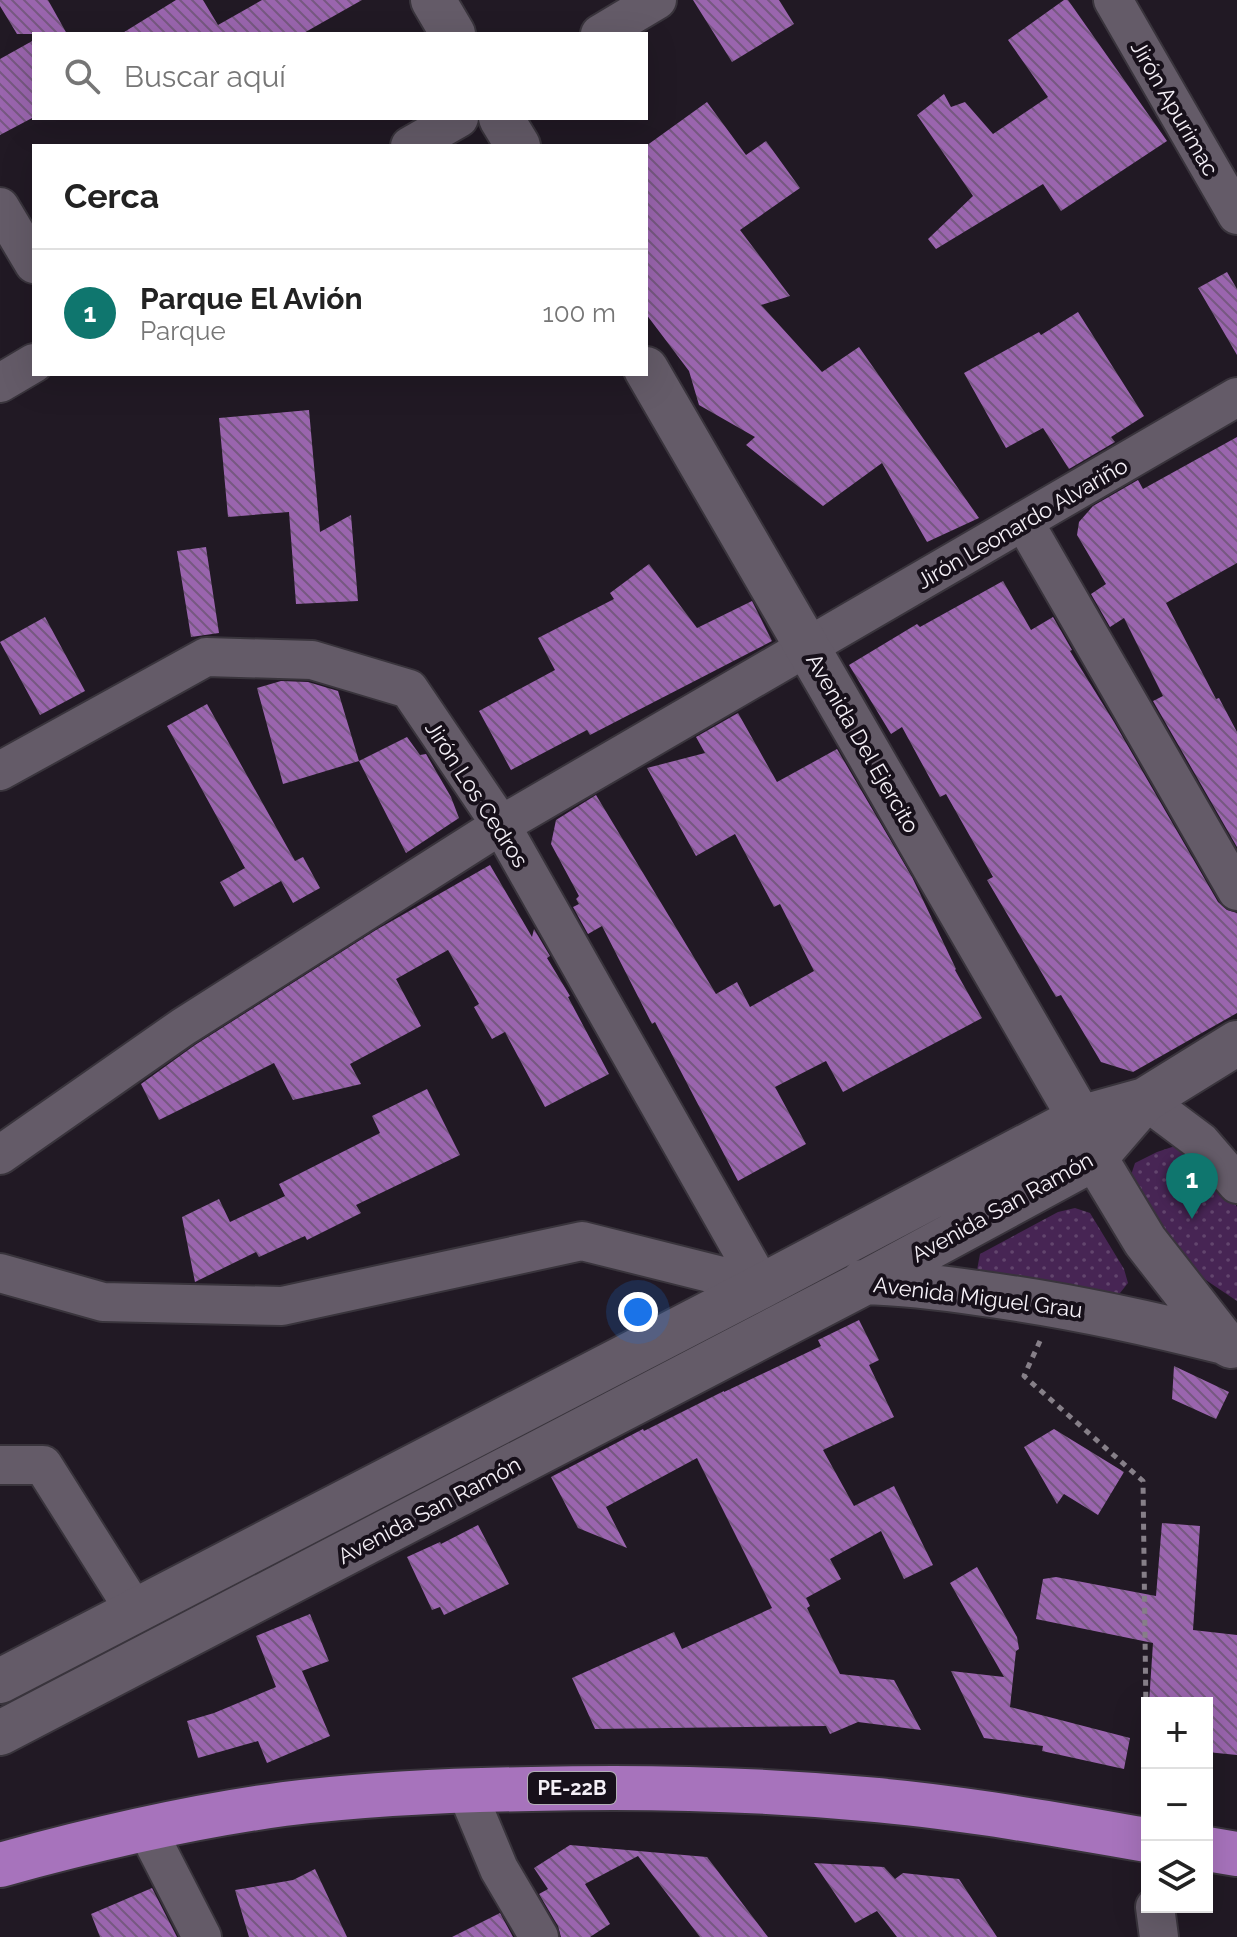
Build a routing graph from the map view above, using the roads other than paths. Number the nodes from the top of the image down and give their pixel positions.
1 (433, 0) edge
2 (657, 0) edge
3 (1113, 0) edge
4 (452, 32) edge
5 (603, 32) edge
6 (456, 120) edge
7 (502, 120) edge
8 (414, 144) edge
9 (517, 144) edge
10 (0, 207) edge
11 (1237, 215) edge
12 (32, 261) edge
13 (32, 364) edge
14 (648, 372) edge
15 (0, 383) edge
16 (1237, 397) edge
17 (1024, 522) junction
18 (808, 649) junction
19 (0, 771) edge
20 (501, 825) junction
21 (1237, 891) edge
22 (1237, 1043) edge
23 (1145, 1100) junction
24 (1080, 1118) junction
25 (0, 1155) edge
26 (1095, 1158) junction
27 (1237, 1184) edge
28 (0, 1273) edge
29 (866, 1282) junction
30 (762, 1286) junction
31 (1231, 1345) edge
32 (0, 1465) edge
33 (135, 1611) junction
34 (0, 1681) edge
35 (0, 1733) edge
36 (466, 1790) junction
37 (146, 1828) junction
38 (1141, 1839) edge
39 (1213, 1850) edge
40 (1237, 1854) edge
41 (0, 1865) edge
42 (1156, 1913) edge
43 (202, 1937) edge
44 (539, 1937) edge
45 (1159, 1937) edge

1 - 4 street
2 - 5 street
3 - 11 street, Jirón Apurimac
6 - 8 street
7 - 9 street
10 - 12 street
13 - 15 street
14 - 18 street, Avenida Del Ejercito
16 - 17 street, Jirón Leonardo Alvariño
17 - 18 street, Jirón Leonardo Alvariño
17 - 21 street
18 - 20 street, Jirón Leonardo Alvariño
18 - 24 street, Avenida Del Ejercito
19 - 20 street, Jirón Los Cedros
20 - 25 street, Jirón Leonardo Alvariño
20 - 30 street, Jirón Los Cedros
22 - 23 street
23 - 24 street, Avenida San Ramón
23 - 26 street, Avenida San Ramón
23 - 27 street
24 - 26 street, Avenida Del Ejercito
24 - 30 street, Avenida San Ramón
26 - 29 street, Avenida San Ramón
26 - 31 street, Avenida Del Ejercito
28 - 30 street
29 - 30 street, Avenida Miguel Grau
29 - 31 street, Avenida Miguel Grau
29 - 35 street, Avenida San Ramón
30 - 33 street, Avenida San Ramón
32 - 33 street
33 - 34 street, Avenida San Ramón
36 - 37 highway, PE-22B
36 - 38 highway, PE-22B
36 - 44 street
37 - 41 highway, PE-22B
37 - 43 street
39 - 40 highway
42 - 45 street

